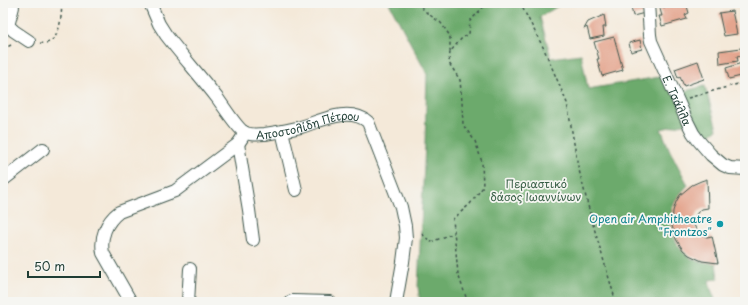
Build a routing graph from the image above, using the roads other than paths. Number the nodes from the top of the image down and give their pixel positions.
1 (150, 3) edge
2 (648, 3) edge
3 (13, 7) dead end
4 (6, 23) edge
5 (29, 41) road end
6 (282, 131) junction
7 (244, 132) junction
8 (238, 144) junction
9 (43, 149) dead end
10 (745, 169) edge
11 (3, 180) edge
12 (296, 190) dead end
13 (253, 240) dead end
14 (190, 269) dead end
15 (131, 302) edge
16 (188, 302) edge
17 (290, 302) edge
18 (330, 302) edge
19 (396, 302) edge

1 - 7 street, Αποστολίδη Πέτρου
2 - 10 street, Ε. Τσάλλα
3 - 4 street
4 - 5 street
6 - 7 street, Αποστολίδη Πέτρου
6 - 12 street
6 - 19 street, Αποστολίδη Πέτρου
7 - 8 street
8 - 13 street
8 - 15 street
9 - 11 street
14 - 16 street
17 - 18 street

